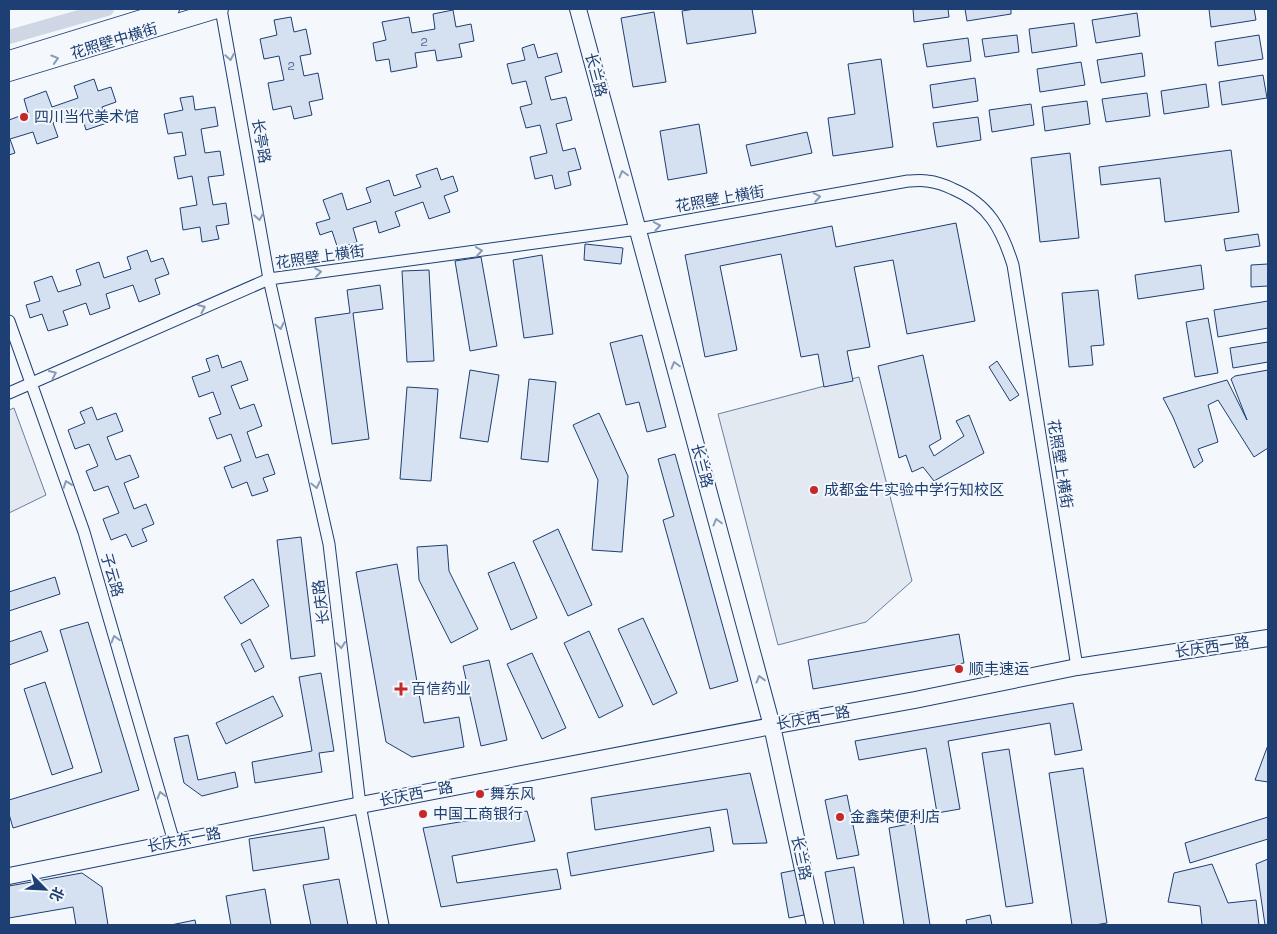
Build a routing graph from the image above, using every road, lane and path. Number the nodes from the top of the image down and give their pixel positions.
1 (171, 9) edge
2 (220, 9) edge
3 (578, 9) edge
4 (9, 59) edge
5 (9, 73) edge
6 (638, 229) junction
7 (269, 279) junction
8 (9, 321) edge
9 (31, 383) junction
10 (9, 393) edge
11 (1268, 638) edge
12 (1077, 667) junction
13 (772, 726) junction
14 (360, 805) junction
15 (174, 842) junction
16 (9, 876) edge
17 (383, 925) edge
18 (815, 925) edge

1 - 4 street, 花照壁中横街
5 -> 2 street, 花照壁中横街
2 -> 7 street, 长亭路
6 -> 3 street, 长兰路
7 -> 6 street, 花照壁上横街
6 -> 12 street, 花照壁上横街
13 -> 6 street, 长兰路
9 -> 7 street, 花照壁上横街
7 -> 14 street, 长庆路
8 - 9 street, 子云路
9 - 10 street, 花照壁上横街
15 -> 9 street, 子云路
11 - 12 street, 长庆西一路
12 - 13 street, 长庆西一路
13 - 14 street, 长庆西一路
13 - 18 street, 长兰路
14 - 15 street, 长庆东一路
14 - 17 street, 长庆路
15 - 16 street, 长庆东一路

